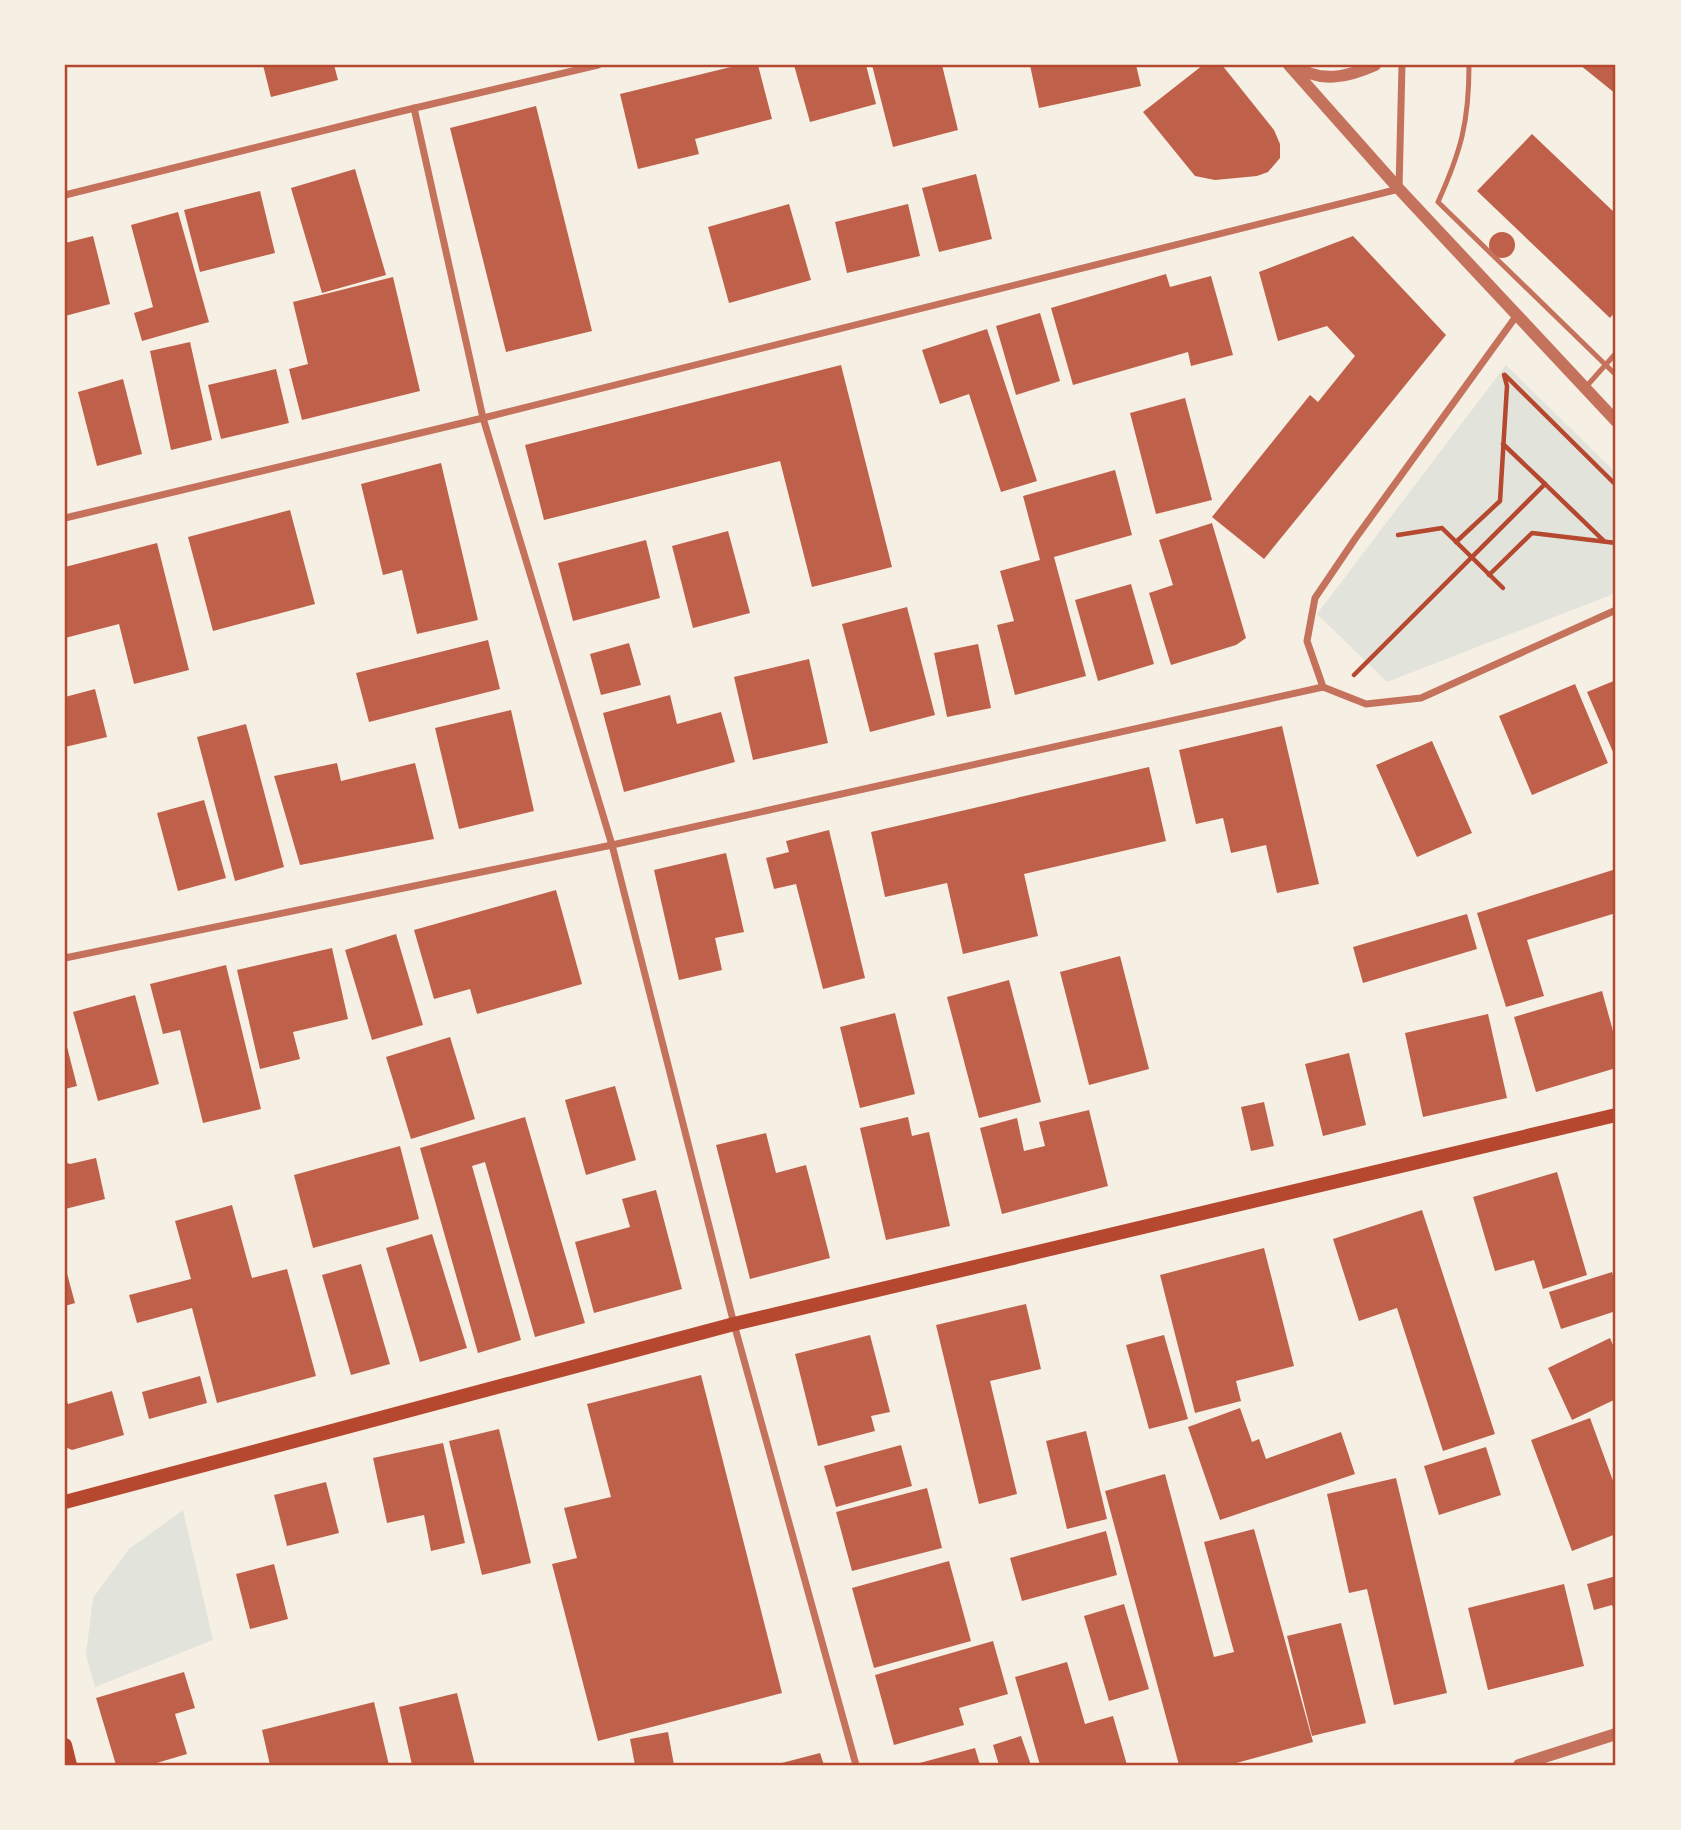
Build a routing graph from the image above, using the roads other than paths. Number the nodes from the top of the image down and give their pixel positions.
1 (598, 65) edge
2 (1292, 65) edge
3 (1375, 65) edge
4 (1402, 65) edge
5 (1469, 65) edge
6 (414, 108) junction
7 (1399, 189) junction
8 (65, 195) edge
9 (1517, 315) junction
10 (1616, 353) edge
11 (1605, 365) junction
12 (1616, 375) edge
13 (1585, 388) junction
14 (483, 418) junction
15 (1616, 421) edge
16 (65, 518) edge
17 (1616, 610) edge
18 (1323, 687) junction
19 (612, 845) junction
20 (65, 958) edge
21 (1616, 1115) edge
22 (734, 1324) junction
23 (65, 1502) edge
24 (1616, 1734) edge
25 (65, 1745) edge
26 (70, 1765) edge
27 (856, 1765) edge
28 (1519, 1765) edge

1 - 6 street
2 - 3 street
2 - 7 street
4 - 7 street
5 - 11 lane
6 - 8 street
6 - 14 street
7 - 9 street
7 - 14 street
9 - 13 street
9 - 18 street
10 - 11 lane
11 - 12 lane
11 - 13 lane
13 - 15 street
14 - 16 street
14 - 19 street
17 - 18 street
18 - 19 street
19 - 20 street
19 - 22 street
21 - 22 main road
22 - 23 main road
22 - 27 street
24 - 28 street
25 - 26 main road

